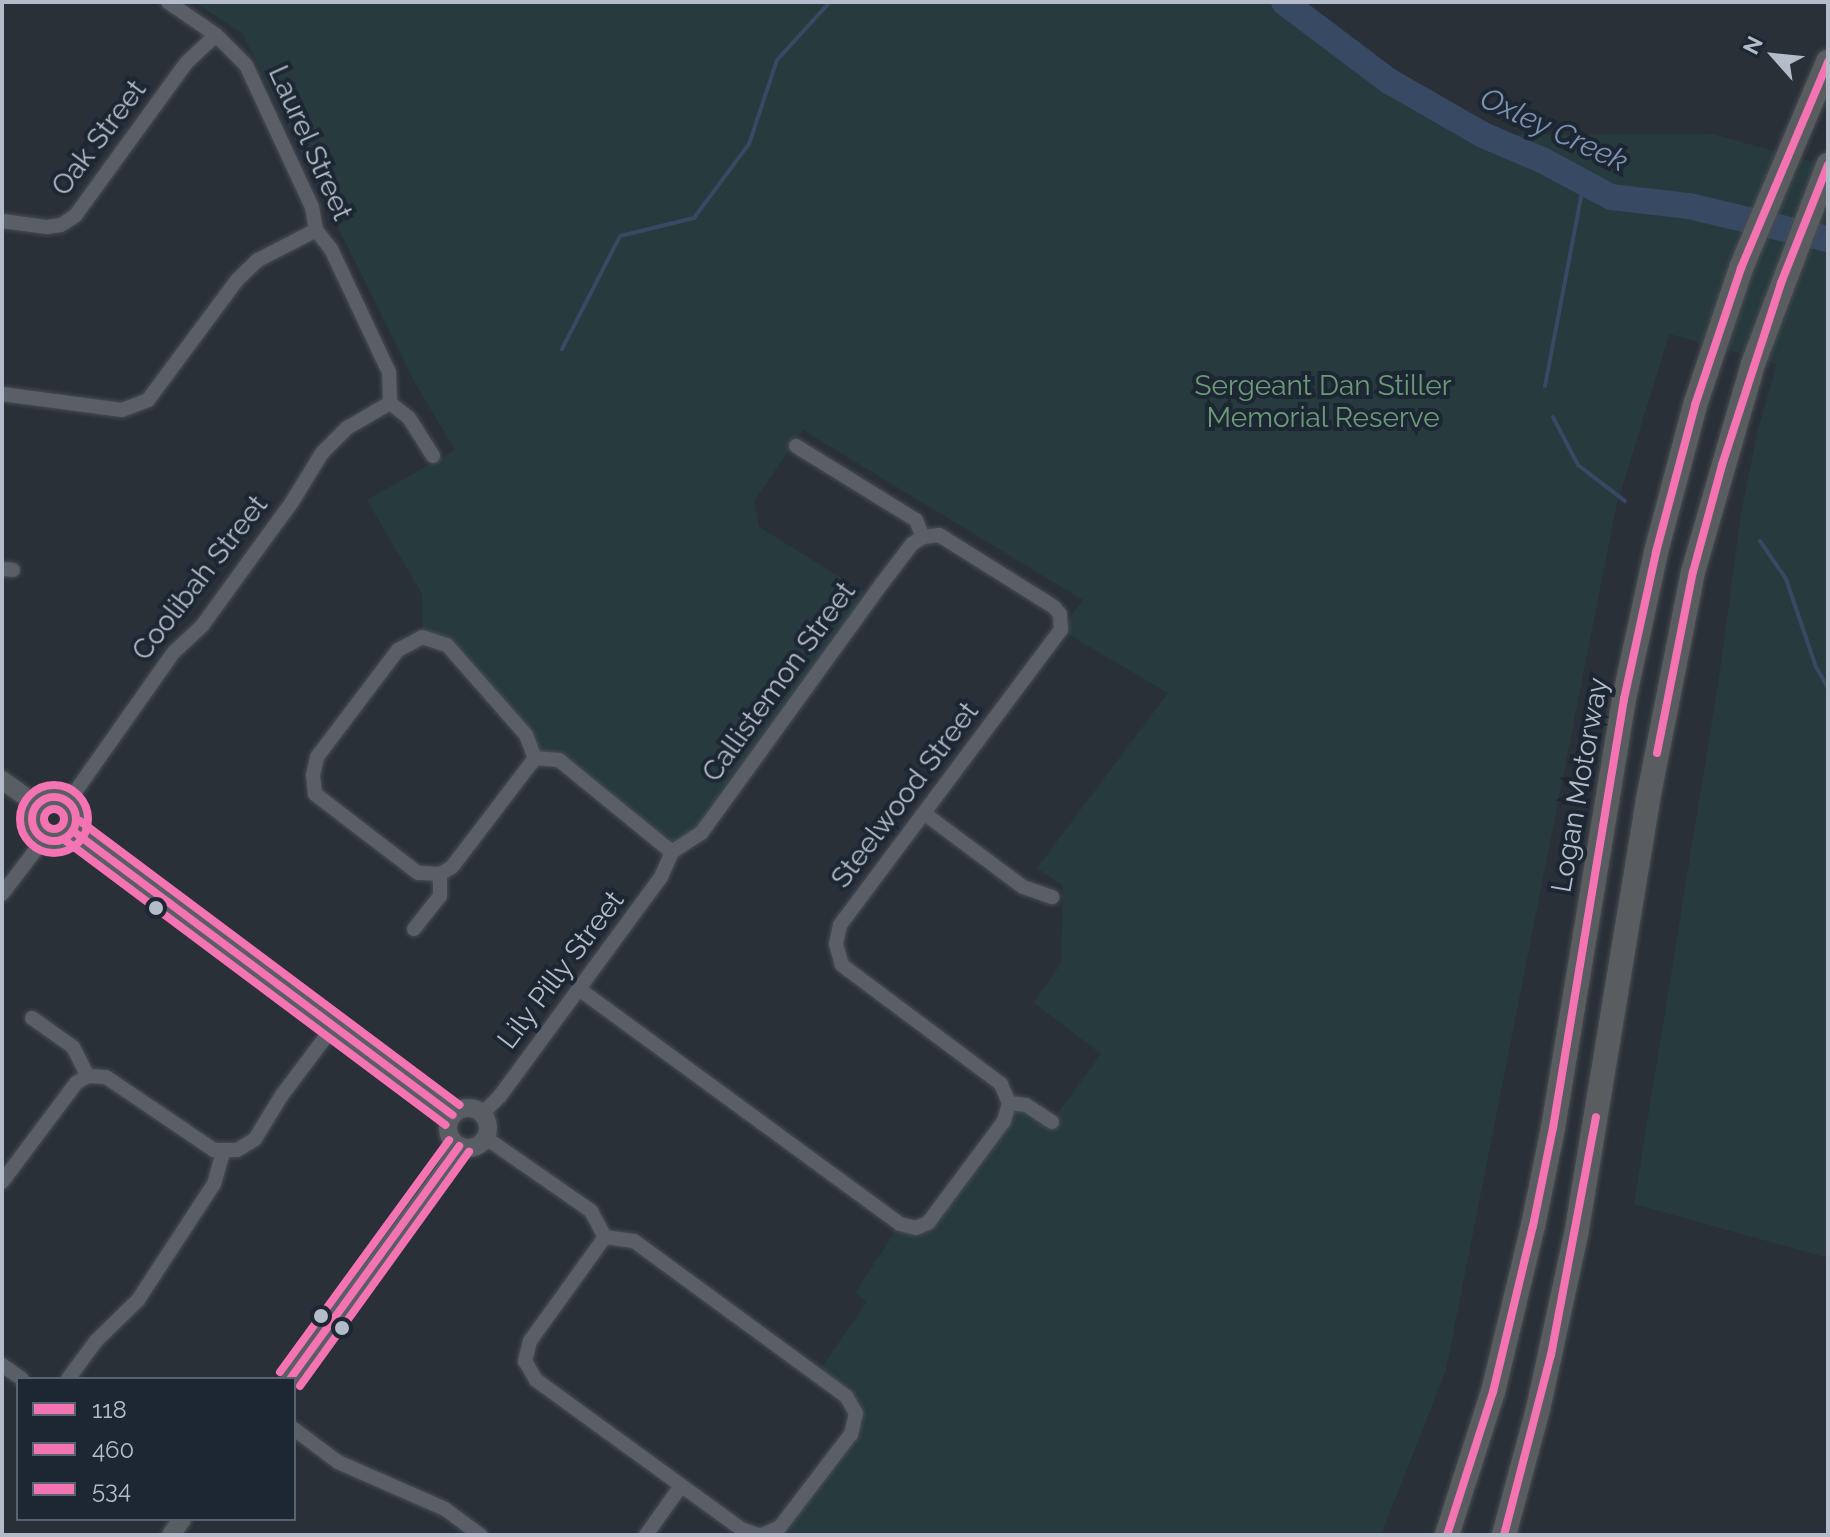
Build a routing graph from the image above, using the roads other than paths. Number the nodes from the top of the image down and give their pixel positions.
1 (168, 2) edge
2 (216, 35) junction
3 (1828, 62) edge
4 (1828, 165) edge
5 (2, 221) edge
6 (316, 230) junction
7 (2, 394) edge
8 (390, 403) junction
9 (796, 446) dead end
10 (433, 456) dead end
11 (923, 537) junction
12 (535, 758) junction
13 (2, 780) edge
14 (68, 802) junction
15 (37, 805) junction
16 (925, 814) junction
17 (73, 831) junction
18 (44, 839) junction
19 (672, 852) junction
20 (440, 874) junction
21 (2, 894) edge
22 (1052, 897) dead end
23 (414, 929) dead end
24 (579, 989) junction
25 (32, 1018) dead end
26 (334, 1026) junction
27 (88, 1076) junction
28 (1009, 1103) junction
29 (483, 1113) junction
30 (452, 1115) junction
31 (1052, 1122) dead end
32 (486, 1138) junction
33 (459, 1146) junction
34 (223, 1153) junction
35 (2, 1182) edge
36 (605, 1237) junction
37 (2, 1365) edge
38 (19, 1377) edge
39 (69, 1377) edge
40 (291, 1377) edge
41 (296, 1430) edge
42 (681, 1486) junction
43 (480, 1535) edge
44 (646, 1535) edge
45 (760, 1535) edge
46 (1447, 1535) edge
47 (1504, 1535) edge

1 - 2 street, Laurel Street
2 - 5 street, Oak Street
2 - 6 street, Laurel Street
3 - 46 highway, Logan Motorway
4 - 47 highway
6 - 7 street
6 - 8 street, Laurel Street
8 - 10 street
8 - 14 street, Coolibah Street
9 - 11 street
11 - 16 street, Steelwood Street
11 - 19 street, Callistemon Street
12 - 19 street
12 - 20 street
12 - 20 street
13 - 15 street
14 - 15 street
14 - 17 street
15 - 18 street
16 - 22 street
16 - 28 street, Steelwood Street
17 - 18 street
17 - 26 street
18 - 21 street
19 - 24 street, Lily Pilly Street
20 - 23 street
24 - 28 street
24 - 29 street, Lily Pilly Street
25 - 27 street
26 - 30 street
26 - 34 street
27 - 34 street
27 - 35 street
28 - 31 street
29 - 30 street
29 - 32 street
30 - 33 street
32 - 33 street
32 - 36 street
33 - 40 street
34 - 39 street
36 - 42 street
36 - 45 street
37 - 38 street
41 - 43 street
42 - 44 street
42 - 45 street

